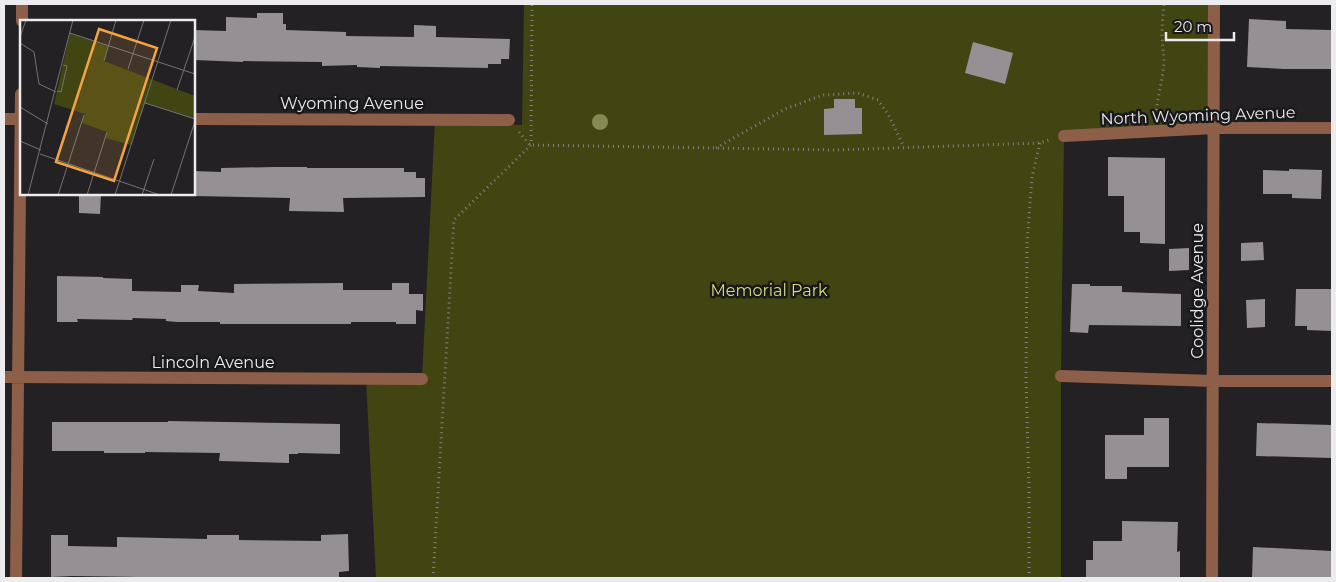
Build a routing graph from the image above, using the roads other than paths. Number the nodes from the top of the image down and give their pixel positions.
1 (22, 4) edge
2 (1214, 4) edge
3 (22, 20) edge
4 (4, 119) edge
5 (20, 119) edge
6 (195, 119) edge
7 (509, 120) road end
8 (1214, 128) junction
9 (1332, 128) edge
10 (1064, 136) road end
11 (20, 195) edge
12 (1061, 376) dead end
13 (4, 377) edge
14 (18, 377) junction
15 (422, 378) dead end
16 (1212, 381) junction
17 (1332, 381) edge
18 (16, 578) edge
19 (1212, 578) edge

1 - 3 street
2 - 8 street, Coolidge Avenue
4 - 5 street
6 - 7 street, Wyoming Avenue
8 - 9 street, North Wyoming Avenue
8 - 10 street, North Wyoming Avenue
8 - 16 street, Coolidge Avenue
11 - 14 street
12 - 16 street
13 - 14 street, Lincoln Avenue
14 - 15 street, Lincoln Avenue
14 - 18 street
16 - 17 street
16 - 19 street, Coolidge Avenue

